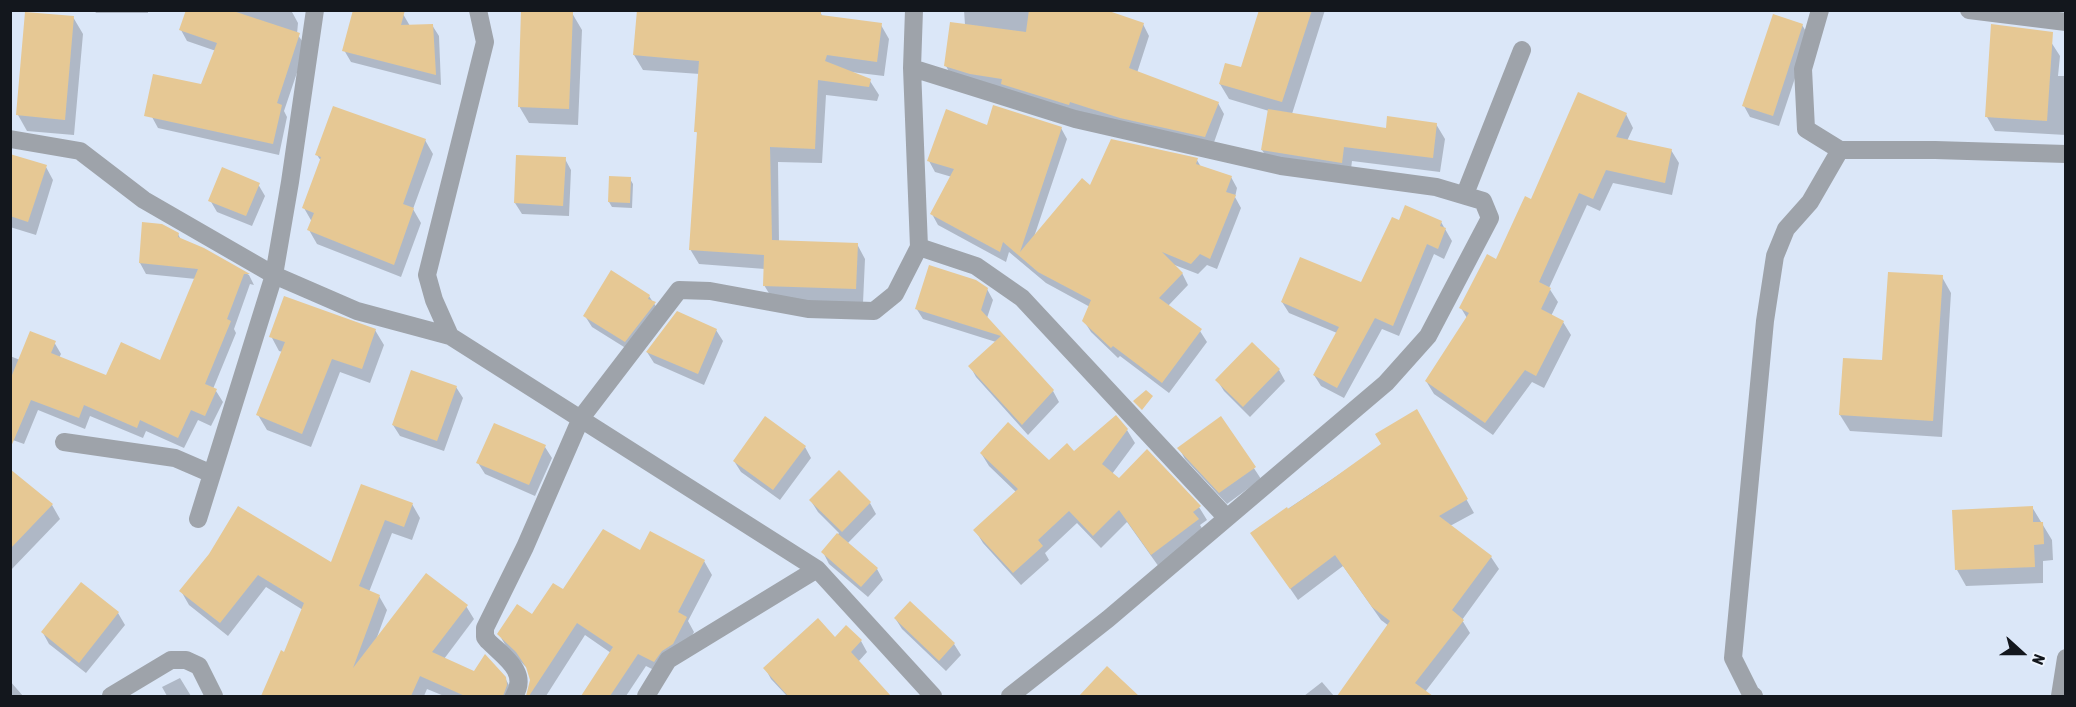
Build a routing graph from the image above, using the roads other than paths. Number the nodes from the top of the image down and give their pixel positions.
1 (315, 10) edge
2 (478, 10) edge
3 (914, 10) edge
4 (1820, 10) edge
5 (1969, 10) edge
6 (2066, 22) edge
7 (1522, 50) dead end
8 (912, 68) junction
9 (10, 139) edge
10 (1840, 150) junction
11 (2066, 154) edge
12 (1465, 194) junction
13 (919, 246) junction
14 (274, 274) junction
15 (450, 336) junction
16 (581, 418) junction
17 (64, 442) dead end
18 (212, 474) junction
19 (1226, 517) junction
20 (198, 519) dead end
21 (817, 568) junction
22 (2066, 658) edge
23 (111, 696) edge
24 (214, 696) edge
25 (514, 696) edge
26 (646, 696) edge
27 (933, 696) edge
28 (1010, 696) edge
29 (1754, 696) edge
30 (2061, 696) edge

1 - 14 street
2 - 15 street
3 - 8 street
4 - 10 street
5 - 6 street
7 - 12 street
8 - 12 street
8 - 13 street
9 - 14 street
10 - 11 street
10 - 29 street
12 - 19 street
13 - 16 street
13 - 19 street
14 - 15 street
14 - 18 street
15 - 16 street
16 - 21 street
16 - 25 street
17 - 18 street
18 - 20 street
19 - 28 street
21 - 26 street
21 - 27 street
22 - 30 street
23 - 24 street

